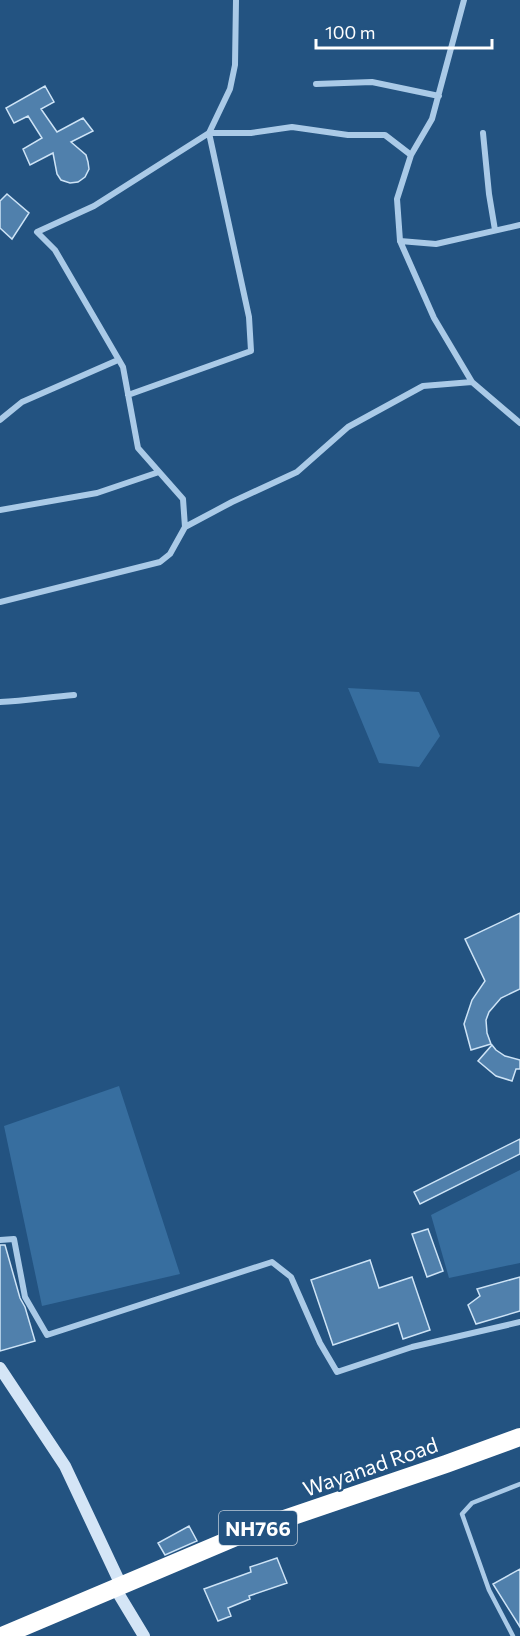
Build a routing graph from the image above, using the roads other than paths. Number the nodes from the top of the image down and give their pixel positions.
1 (236, 0) edge
2 (464, 0) edge
3 (316, 84) dead end
4 (439, 96) junction
5 (209, 134) junction
6 (483, 134) dead end
7 (411, 155) junction
8 (520, 225) edge
9 (495, 230) junction
10 (400, 241) junction
11 (118, 360) junction
12 (472, 382) junction
13 (128, 395) junction
14 (0, 420) edge
15 (520, 423) edge
16 (159, 472) junction
17 (0, 510) edge
18 (185, 527) junction
19 (0, 602) edge
20 (74, 695) dead end
21 (0, 702) edge
22 (0, 1240) edge
23 (520, 1322) edge
24 (0, 1368) edge
25 (520, 1437) edge
26 (520, 1484) edge
27 (118, 1586) junction
28 (2, 1636) edge
29 (144, 1636) edge
30 (513, 1636) edge

1 - 5 street
2 - 4 street
3 - 4 street
4 - 7 street
5 - 7 street
5 - 11 street
5 - 13 street
6 - 9 street
7 - 10 street
8 - 9 street
9 - 10 street
10 - 12 street
11 - 13 street
11 - 14 street
12 - 15 street
12 - 18 street
13 - 16 street
16 - 17 street
16 - 18 street
18 - 19 street
20 - 21 street
22 - 23 street
24 - 27 street
25 - 27 highway, Wayanad Road / NH766
26 - 30 lane
27 - 28 highway, Wayanad Road / NH766
27 - 29 street

